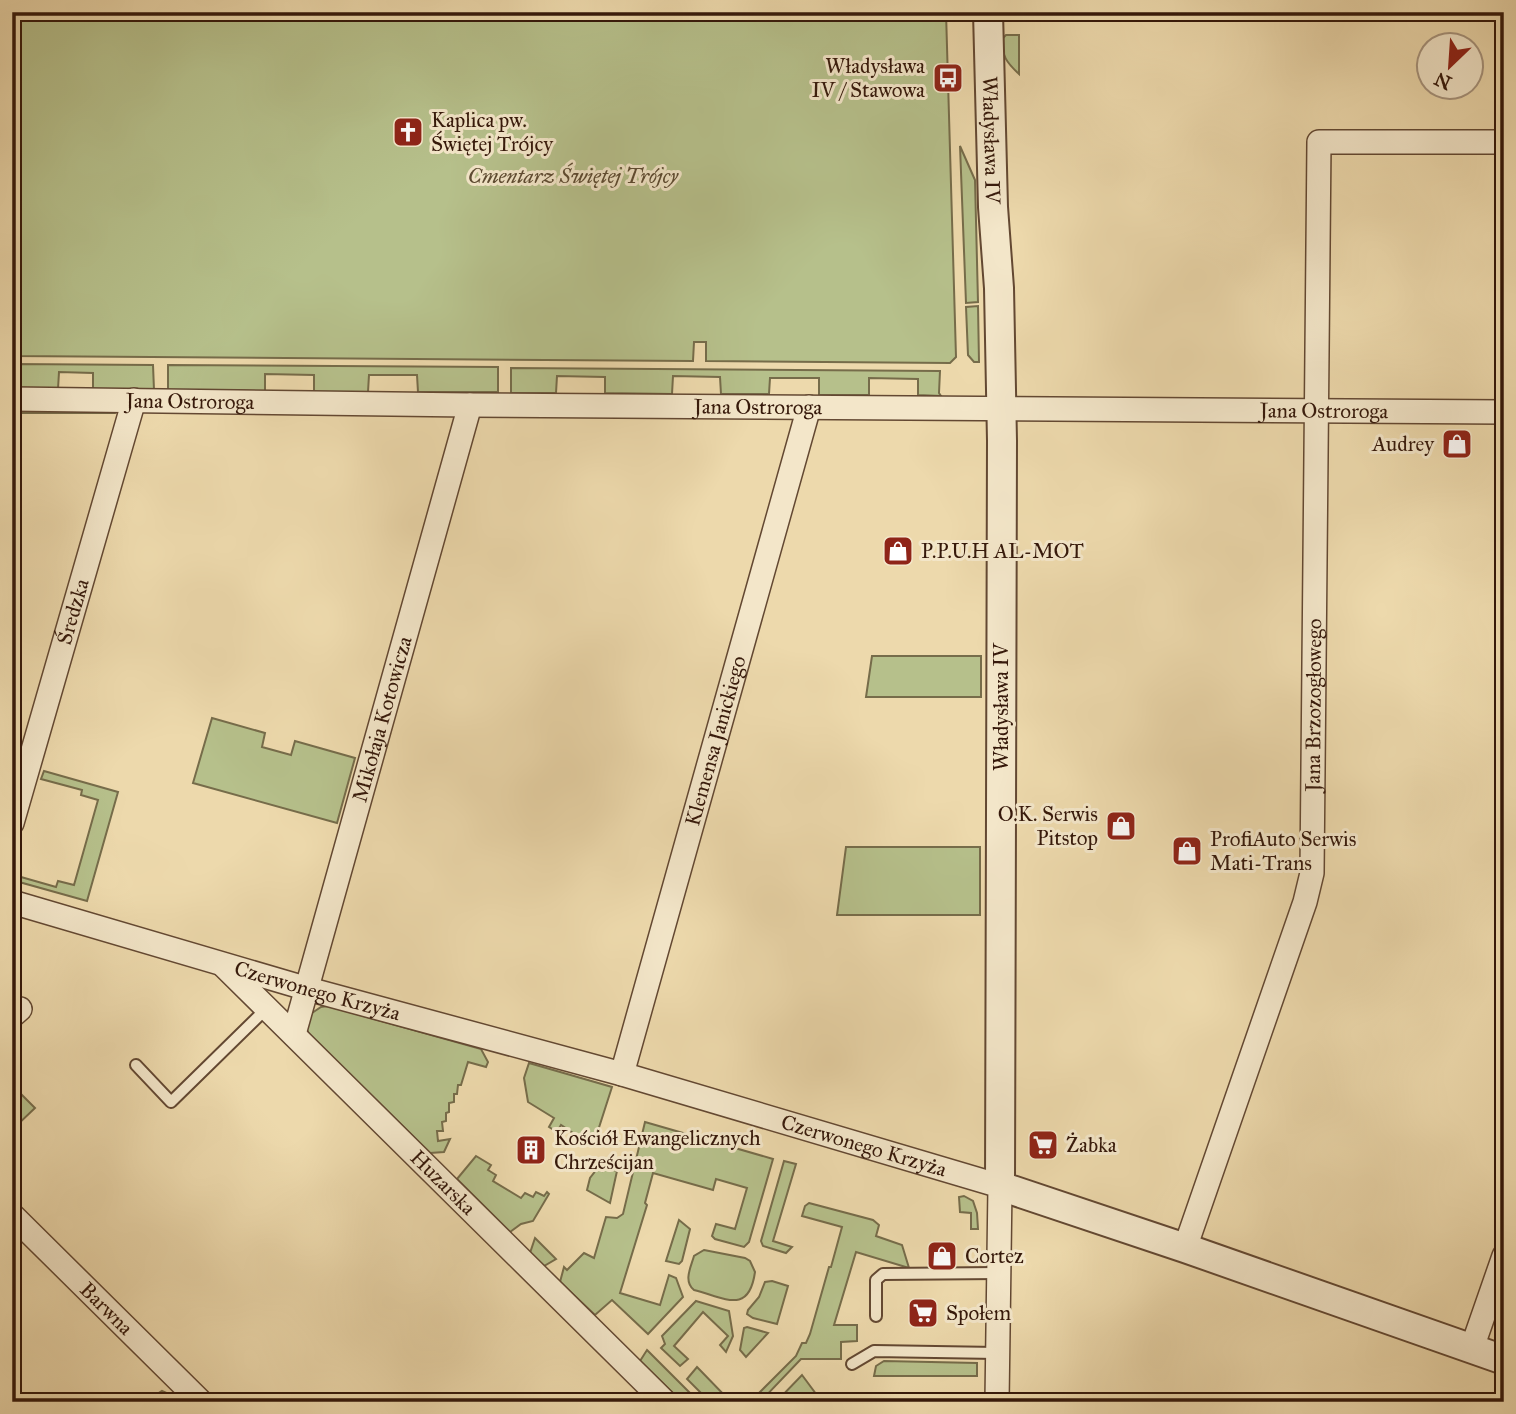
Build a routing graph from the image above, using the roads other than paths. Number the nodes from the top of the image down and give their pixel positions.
1 (988, 12) edge
2 (1504, 142) edge
3 (12, 399) edge
4 (134, 400) junction
5 (470, 405) junction
6 (809, 407) junction
7 (1002, 408) junction
8 (1316, 411) junction
9 (1504, 412) edge
10 (12, 823) edge
11 (12, 902) edge
12 (221, 962) junction
13 (308, 989) junction
14 (267, 1008) junction
15 (294, 1034) junction
16 (136, 1065) dead end
17 (622, 1074) junction
18 (1000, 1186) junction
19 (12, 1215) edge
20 (1185, 1248) junction
21 (1504, 1256) edge
22 (999, 1273) junction
23 (876, 1315) dead end
24 (1472, 1348) junction
25 (998, 1353) junction
26 (1504, 1360) edge
27 (852, 1364) dead end
28 (201, 1402) edge
29 (665, 1402) edge
30 (997, 1402) edge

1 - 7 street, Władysława IV
2 - 8 street, Jana Brzozogłowego
3 - 4 street, Jana Ostroroga
4 - 5 street, Jana Ostroroga
4 - 10 street, Średzka
5 - 6 street, Jana Ostroroga
5 - 13 street, Mikołaja Kotowicza
6 - 7 street, Jana Ostroroga
6 - 17 street, Klemensa Janickiego
7 - 8 street, Jana Ostroroga
7 - 18 street, Władysława IV
8 - 9 street, Jana Ostroroga
8 - 20 street, Jana Brzozogłowego
11 - 12 street, Czerwonego Krzyża
12 - 13 street, Czerwonego Krzyża
12 - 14 street, Huzarska
13 - 15 street, Mikołaja Kotowicza
13 - 17 street, Czerwonego Krzyża
14 - 15 street, Huzarska
14 - 16 lane
15 - 29 street, Huzarska
17 - 18 street, Czerwonego Krzyża
18 - 20 street, Czerwonego Krzyża
18 - 22 street, Władysława IV
19 - 28 street, Barwna
20 - 24 street, Czerwonego Krzyża
21 - 24 street
22 - 23 lane
22 - 25 street, Władysława IV
24 - 26 street, Czerwonego Krzyża
25 - 27 lane
25 - 30 street, Władysława IV

